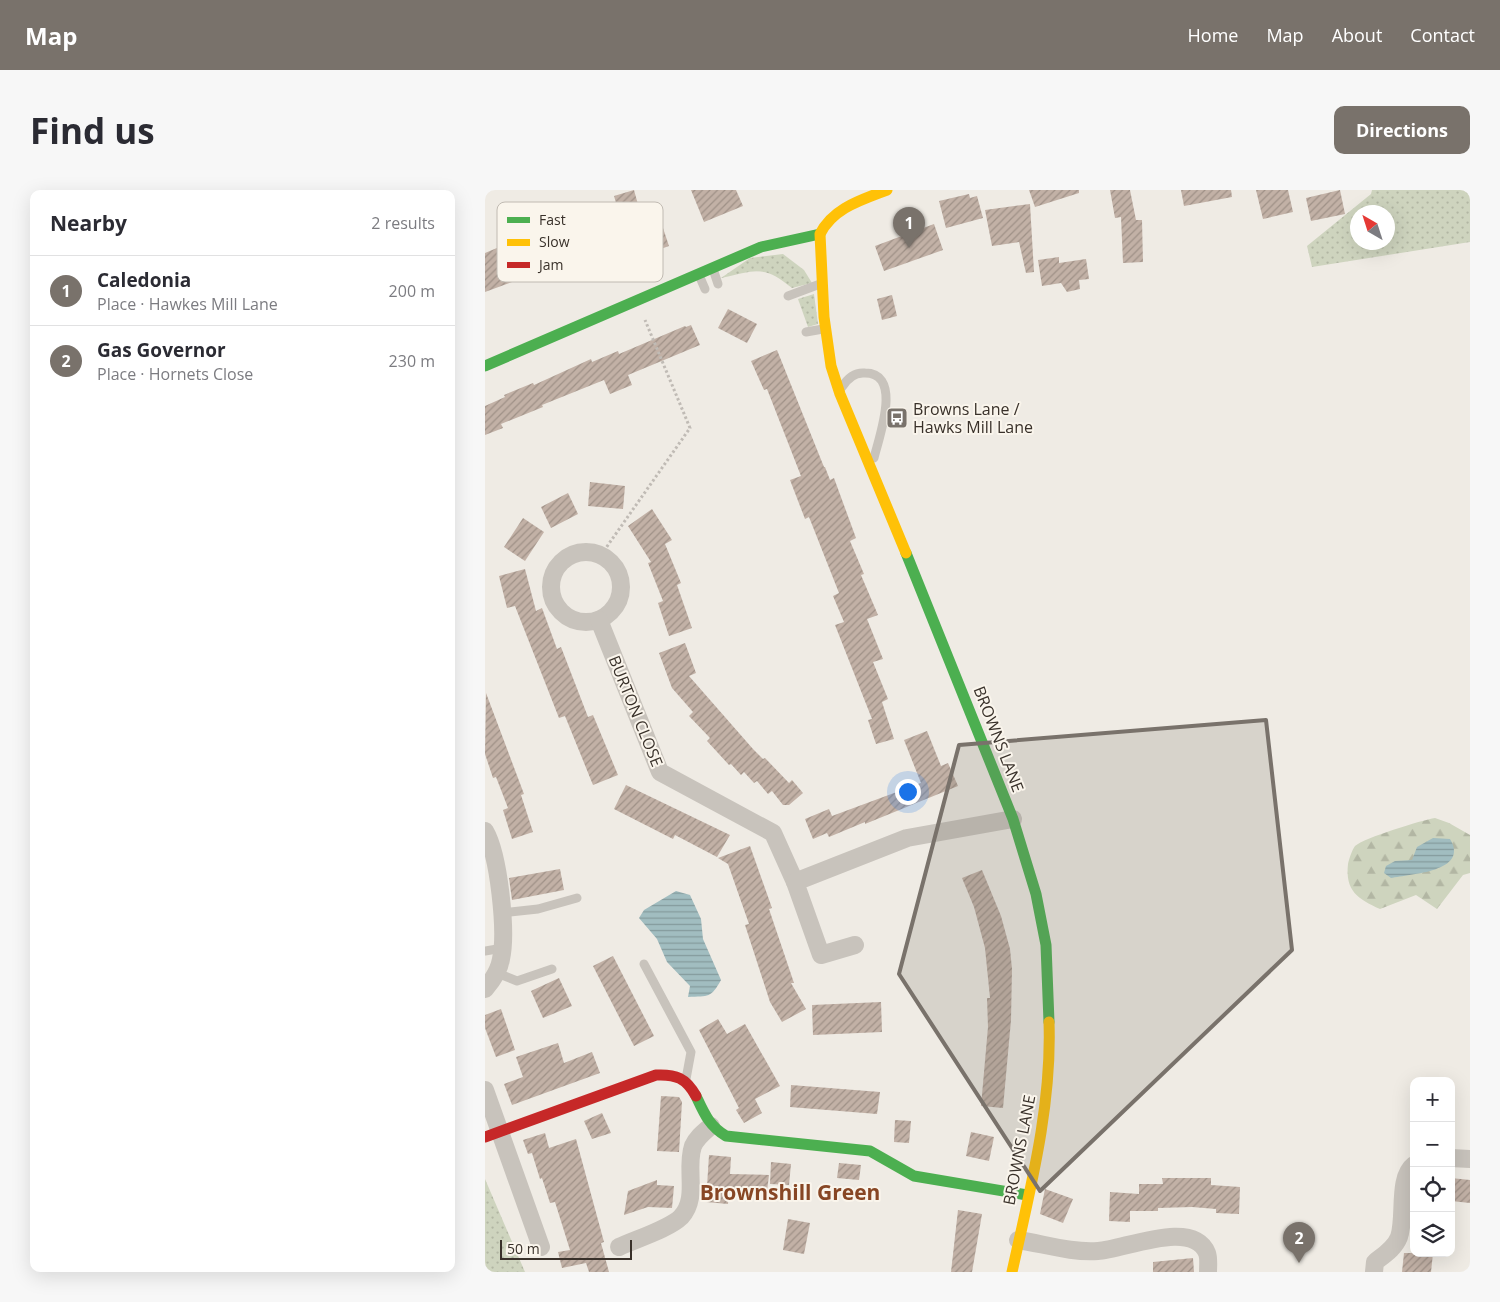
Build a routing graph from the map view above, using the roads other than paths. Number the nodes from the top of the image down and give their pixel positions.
1 (887, 190) edge
2 (820, 234) junction
3 (713, 266) junction
4 (698, 273) junction
5 (822, 283) junction
6 (718, 284) dead end
7 (705, 289) dead end
8 (788, 296) dead end
9 (825, 328) junction
10 (806, 332) dead end
11 (485, 366) edge
12 (840, 394) junction
13 (871, 471) junction
14 (599, 620) junction
15 (1013, 819) junction
16 (485, 831) edge
17 (795, 882) junction
18 (577, 898) dead end
19 (501, 913) junction
20 (855, 945) dead end
21 (503, 948) junction
22 (485, 951) edge
23 (644, 964) dead end
24 (552, 969) dead end
25 (497, 973) junction
26 (485, 989) edge
27 (686, 1080) junction
28 (485, 1090) edge
29 (711, 1126) junction
30 (493, 1134) edge
31 (1455, 1158) edge
32 (1470, 1159) edge
33 (1413, 1167) edge
34 (1027, 1195) junction
35 (1018, 1240) junction
36 (541, 1247) dead end
37 (619, 1247) dead end
38 (1375, 1267) edge
39 (1012, 1272) edge
40 (1208, 1272) edge

1 - 2 street
2 - 3 street
2 - 5 street, BROWNS LANE
3 - 4 street
3 - 6 lane
4 - 7 lane
4 - 11 street
5 - 8 lane
5 - 9 street, BROWNS LANE
9 - 10 lane
9 - 12 street, BROWNS LANE
12 - 13 street, BROWNS LANE
12 - 13 lane
13 - 15 street, BROWNS LANE
14 - 14 street
14 - 17 street, BURTON CLOSE
15 - 17 street
15 - 34 street, BROWNS LANE
16 - 19 street
17 - 20 street, BURTON CLOSE
18 - 19 lane
19 - 21 street
21 - 22 lane
21 - 25 street
23 - 27 lane
24 - 25 lane
25 - 26 street
27 - 29 street
27 - 30 street
28 - 30 street
29 - 34 street
29 - 37 street
30 - 36 street
31 - 32 street
33 - 38 street
34 - 35 street, BROWNS LANE
35 - 39 street, BROWNS LANE
35 - 40 street

